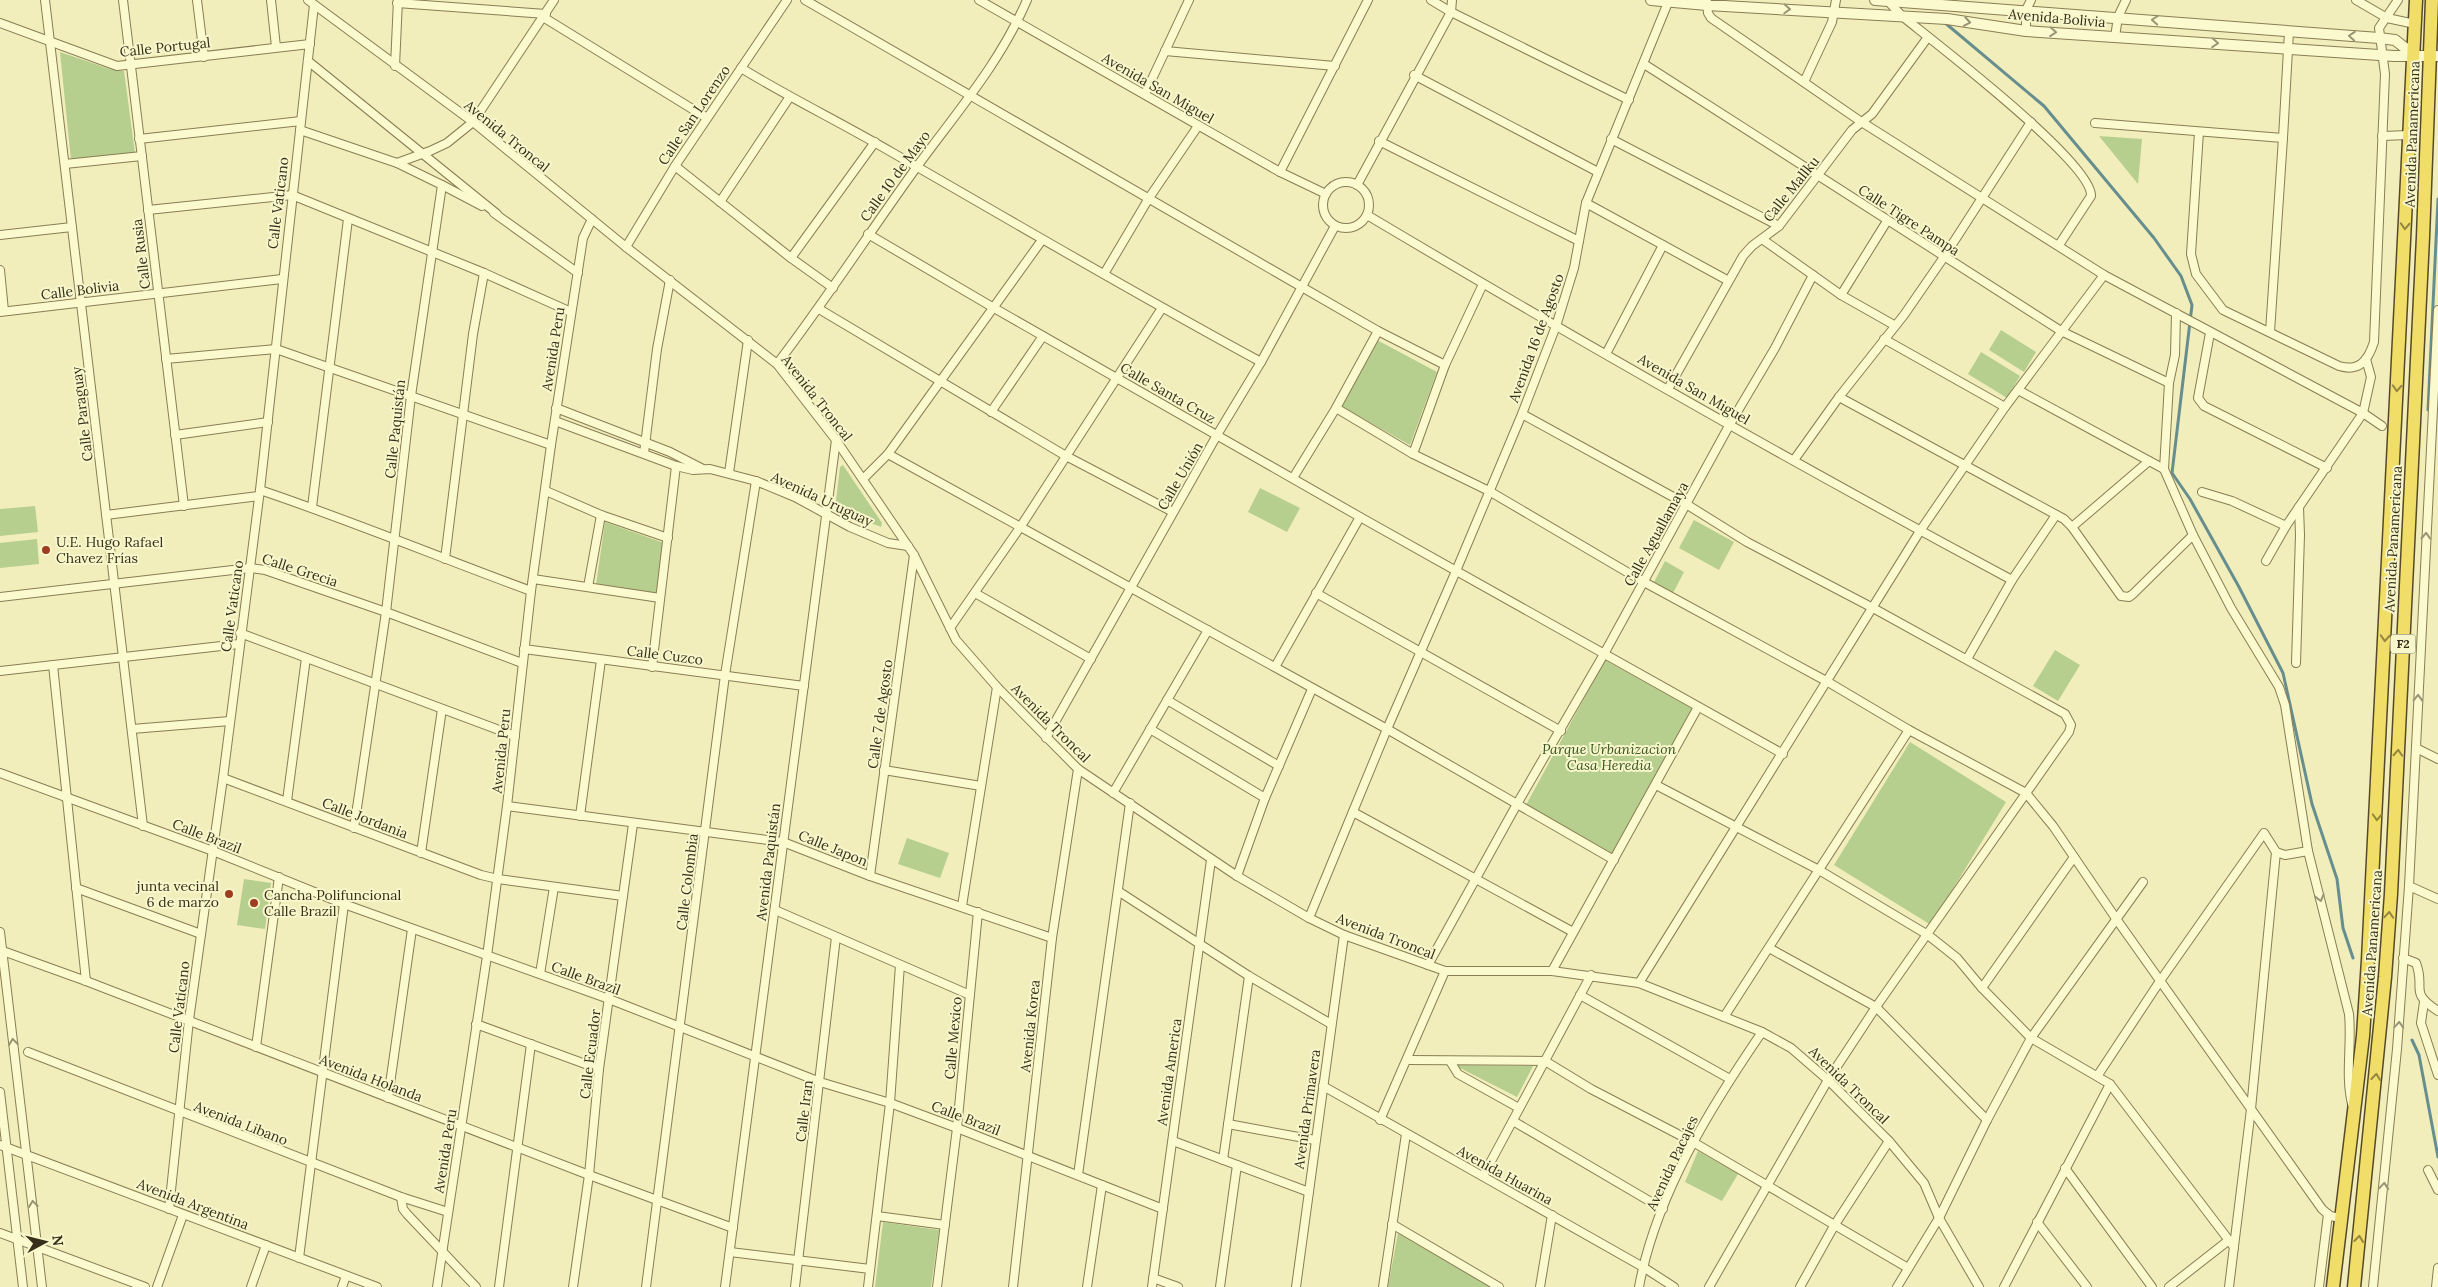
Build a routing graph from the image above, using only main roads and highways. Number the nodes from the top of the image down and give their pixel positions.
1 (2416, 0) edge
2 (2432, 0) edge
3 (2434, 56) edge
4 (2333, 1287) edge
5 (2354, 1287) edge

1 -> 4 highway, Avenida Panamericana / F2
2 - 3 highway, Avenida Panamericana / F2
5 -> 3 highway, Avenida Panamericana / F2

